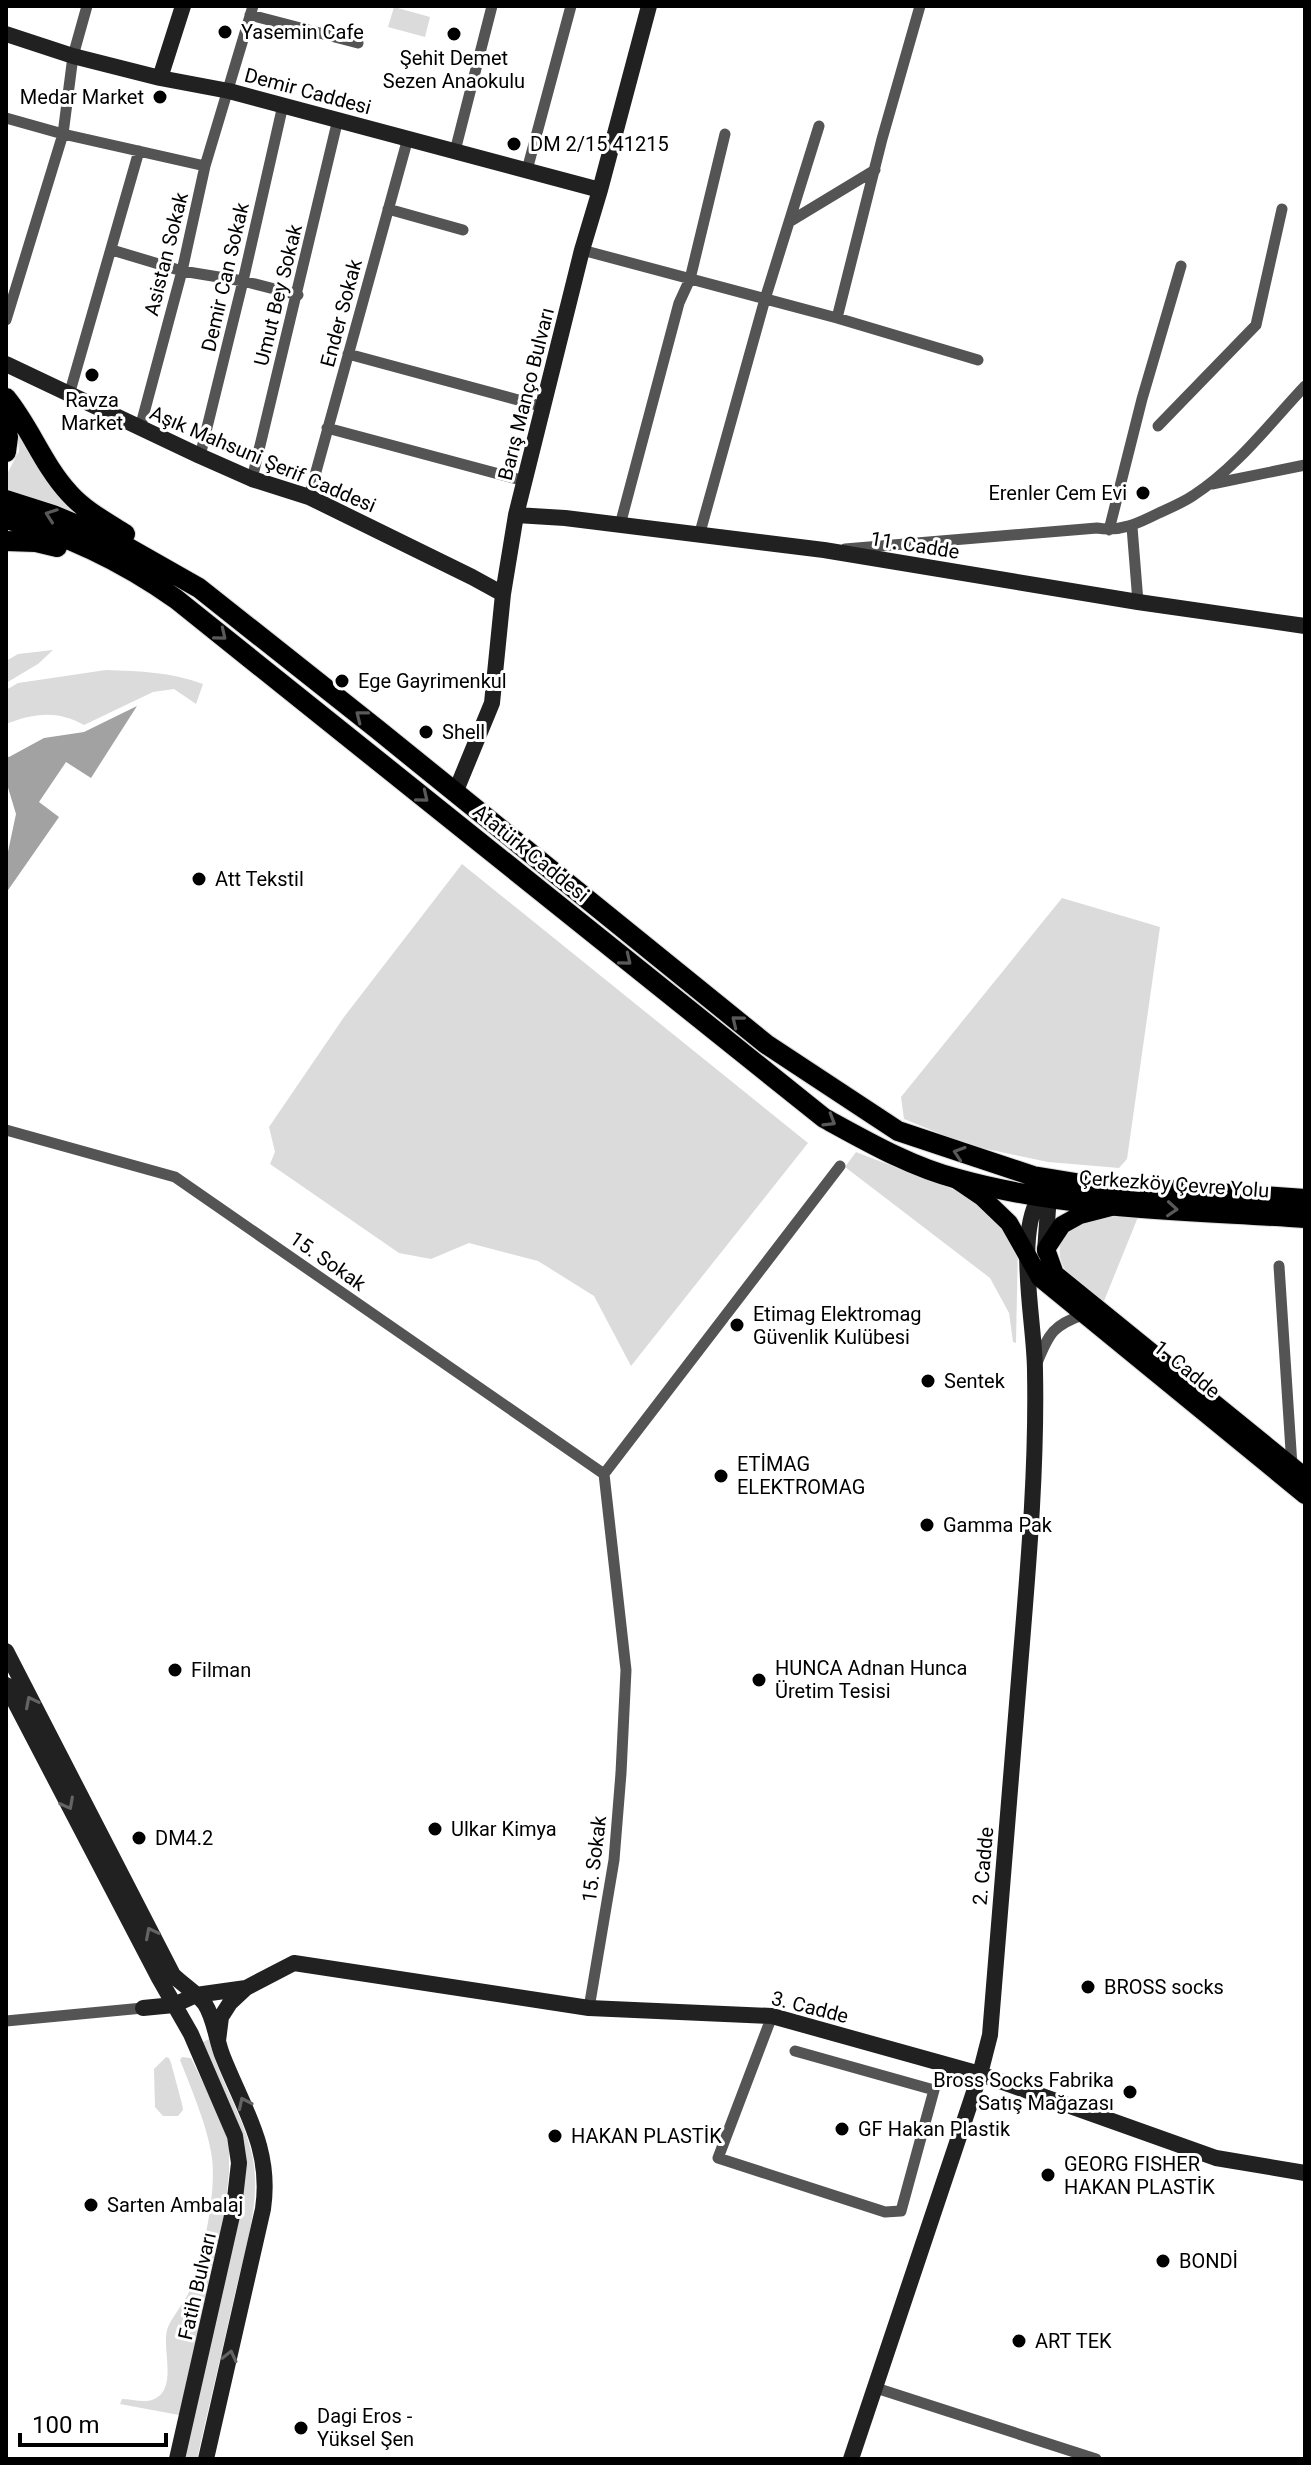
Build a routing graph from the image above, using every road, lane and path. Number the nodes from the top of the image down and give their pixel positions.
1 (87, 6) edge
2 (183, 6) edge
3 (492, 6) edge
4 (571, 6) edge
5 (649, 6) edge
6 (920, 6) edge
7 (252, 10) edge
8 (6, 34) edge
9 (358, 43) dead end
10 (73, 56) junction
11 (160, 78) junction
12 (229, 91) junction
13 (283, 105) junction
14 (6, 118) edge
15 (338, 119) junction
16 (819, 126) dead end
17 (63, 134) junction
18 (725, 134) dead end
19 (408, 138) junction
20 (139, 151) junction
21 (455, 151) junction
22 (205, 166) junction
23 (527, 170) junction
24 (875, 170) junction
25 (600, 190) junction
26 (388, 209) junction
27 (1282, 209) dead end
28 (789, 222) junction
29 (463, 230) dead end
30 (112, 250) junction
31 (582, 250) junction
32 (1181, 266) dead end
33 (182, 271) junction
34 (690, 279) junction
35 (243, 281) junction
36 (298, 295) junction
37 (765, 299) junction
38 (837, 318) junction
39 (6, 320) edge
40 (348, 354) junction
41 (978, 360) dead end
42 (6, 364) edge
43 (1305, 386) edge
44 (69, 395) junction
45 (6, 398) edge
46 (544, 407) junction
47 (6, 426) edge
48 (1158, 426) dead end
49 (140, 428) junction
50 (327, 428) junction
51 (6, 452) edge
52 (200, 456) junction
53 (1305, 465) edge
54 (252, 479) junction
55 (525, 481) junction
56 (1208, 485) junction
57 (309, 497) junction
58 (6, 500) edge
59 (516, 515) junction
60 (6, 519) edge
61 (620, 525) junction
62 (1132, 527) junction
63 (1109, 530) junction
64 (699, 536) junction
65 (6, 541) edge
66 (824, 550) junction
67 (199, 588) junction
68 (503, 594) junction
69 (176, 599) junction
70 (1138, 602) junction
71 (1305, 626) edge
72 (455, 793) junction
73 (6, 1130) edge
74 (840, 1166) dead end
75 (1033, 1176) junction
76 (955, 1179) junction
77 (1082, 1184) junction
78 (1039, 1198) junction
79 (1305, 1199) edge
80 (1117, 1205) junction
81 (1305, 1218) edge
82 (1037, 1252) junction
83 (1279, 1266) dead end
84 (1041, 1282) junction
85 (1085, 1314) junction
86 (1035, 1368) junction
87 (1298, 1471) edge
88 (604, 1474) junction
89 (1305, 1495) edge
90 (6, 1651) edge
91 (6, 1685) edge
92 (159, 1978) junction
93 (246, 1988) junction
94 (196, 1995) junction
95 (174, 2005) junction
96 (143, 2008) junction
97 (589, 2008) junction
98 (772, 2016) junction
99 (6, 2021) edge
100 (212, 2023) junction
101 (191, 2034) junction
102 (218, 2041) junction
103 (795, 2051) dead end
104 (980, 2074) junction
105 (1305, 2173) edge
106 (876, 2388) junction
107 (177, 2459) edge
108 (206, 2459) edge
109 (851, 2459) edge
110 (1096, 2459) edge

1 - 10 street
2 - 11 street
3 - 21 street
4 - 23 street
5 - 25 street, Barış Manço Bulvarı
6 - 24 street
7 - 9 street
7 - 12 street, Asistan Sokak
8 - 10 street, Demir Caddesi
10 - 11 street, Demir Caddesi
10 - 17 street
11 - 12 street, Demir Caddesi
12 - 13 street, Demir Caddesi
12 - 22 street, Asistan Sokak
13 - 15 street, Demir Caddesi
13 - 35 street, Demir Can Sokak
14 - 17 street
15 - 19 street, Demir Caddesi
15 - 36 street, Umut Bey Sokak
16 - 28 street
17 - 20 street
17 - 39 street
18 - 34 street
19 - 21 street, Demir Caddesi
19 - 26 street, Ender Sokak
20 - 22 street
20 - 30 street
21 - 23 street, Demir Caddesi
22 - 33 street, Asistan Sokak
23 - 25 street, Demir Caddesi
24 - 28 street
24 - 38 street
25 - 31 street, Barış Manço Bulvarı
26 - 29 street
26 - 40 street, Ender Sokak
27 - 48 street
28 - 37 street
30 - 33 street
30 - 44 street
31 - 34 street
31 - 46 street, Barış Manço Bulvarı
32 - 63 street
33 - 35 street
33 - 49 street, Asistan Sokak
34 - 37 street
34 - 61 street
35 - 36 street
35 - 52 street, Demir Can Sokak
36 - 54 street, Umut Bey Sokak
37 - 38 street
37 - 64 street
38 - 41 street
40 - 46 street
40 - 50 street, Ender Sokak
42 - 44 street, Aşık Mahsuni Şerif Caddesi
43 - 56 street
44 - 49 street, Aşık Mahsuni Şerif Caddesi
45 - 67 highway
46 - 55 street, Barış Manço Bulvarı
47 - 51 highway
49 - 52 street, Aşık Mahsuni Şerif Caddesi
50 - 55 street
50 - 57 street, Ender Sokak
52 - 54 street, Aşık Mahsuni Şerif Caddesi
53 - 56 street
54 - 57 street, Aşık Mahsuni Şerif Caddesi
55 - 59 street, Barış Manço Bulvarı
56 - 62 street
57 - 68 street, Aşık Mahsuni Şerif Caddesi
67 -> 58 highway
59 - 61 street, 11. Cadde
59 - 68 street, Barış Manço Bulvarı
60 - 69 highway, Atatürk Caddesi
61 - 64 street, 11. Cadde
62 - 63 street
62 - 70 street
63 - 66 street
64 - 66 street, 11. Cadde
65 - 69 highway
66 - 70 street, 11. Cadde
72 -> 67 highway
68 - 72 street, Barış Manço Bulvarı
69 -> 76 highway, Atatürk Caddesi
70 - 71 street, 11. Cadde
75 -> 72 highway
73 - 88 street, 15. Sokak
74 - 88 street
75 - 77 highway
75 - 78 street
76 - 78 highway, Atatürk Caddesi
76 - 82 main road
77 - 78 street
77 - 79 highway
78 - 80 highway, Çerkezköy Çevre Yolu
78 - 82 street
80 -> 81 highway, Çerkezköy Çevre Yolu
80 - 82 main road
82 - 84 main road
83 - 87 street
84 - 85 main road, 1. Cadde
84 - 86 street, 2. Cadde
84 - 87 main road, 1. Cadde
85 - 86 street
85 - 89 main road, 1. Cadde
86 - 104 street, 2. Cadde
88 - 97 street, 15. Sokak
94 -> 90 street
91 -> 92 street, Fatih Bulvarı
92 - 95 street, Fatih Bulvarı
92 - 96 street
93 - 94 street
93 - 97 street, 3. Cadde
93 - 102 street
94 - 95 street
94 - 100 street
95 - 96 street
95 - 101 street, Fatih Bulvarı
96 - 99 street
97 - 98 street, 3. Cadde
98 - 103 street
98 - 104 street, 3. Cadde
100 - 101 street
100 - 102 street
101 - 107 street, Fatih Bulvarı
108 -> 102 street
104 - 105 street, 3. Cadde
104 - 106 street, 2. Cadde
106 - 109 street, 2. Cadde
106 - 110 street

